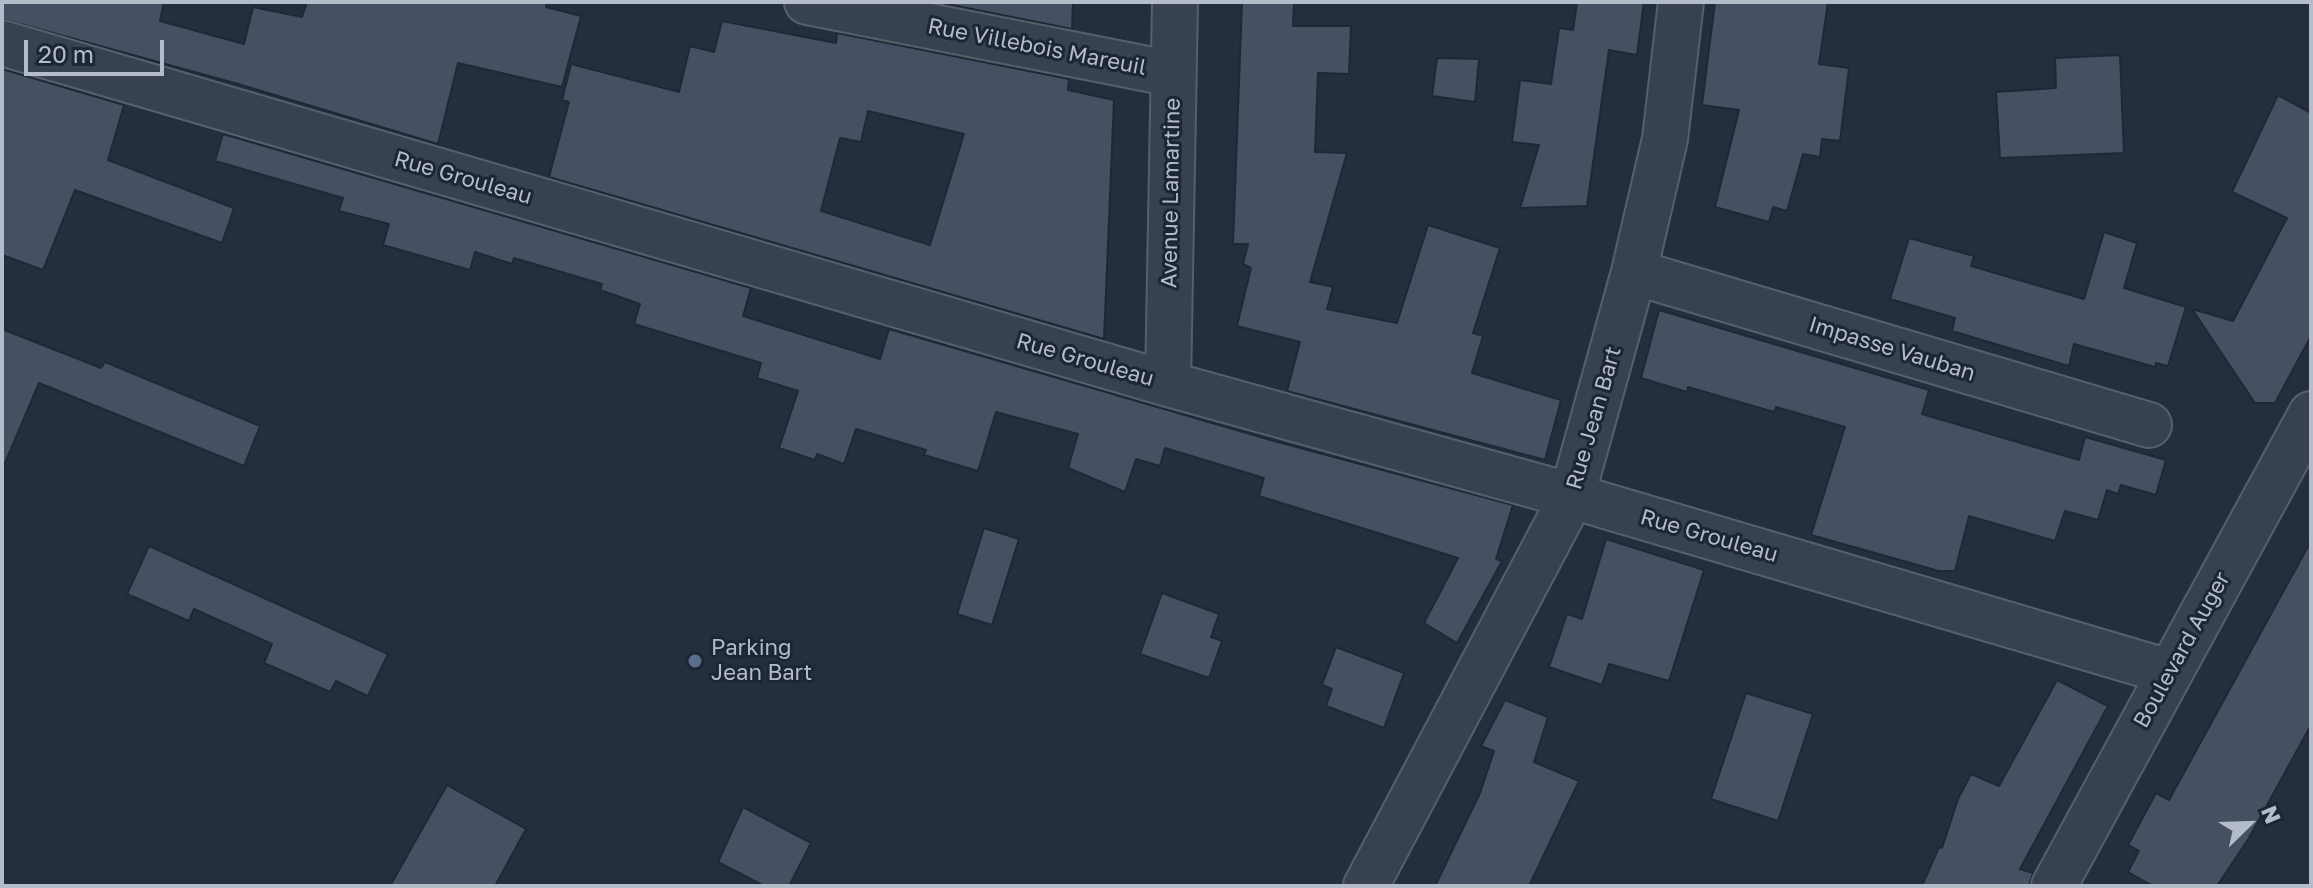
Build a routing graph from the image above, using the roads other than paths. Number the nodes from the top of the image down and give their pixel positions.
1 (807, 2) edge
2 (1175, 2) edge
3 (1681, 2) edge
4 (2, 43) edge
5 (1173, 74) junction
6 (1634, 272) junction
7 (1168, 384) junction
8 (2311, 414) edge
9 (2149, 425) dead end
10 (1572, 496) junction
11 (2169, 672) junction
12 (1366, 886) edge
13 (2054, 886) edge

1 - 5 street, Rue Villebois Mareuil
2 - 5 street, Avenue Lamartine
3 - 6 street, Rue Jean Bart
4 - 7 street, Rue Grouleau
5 - 7 street, Avenue Lamartine
6 - 9 street, Impasse Vauban
6 - 10 street, Rue Jean Bart
7 - 10 street, Rue Grouleau
8 - 11 street, Boulevard Auger
10 - 11 street, Rue Grouleau
10 - 12 street, Rue Jean Bart
11 - 13 street, Boulevard Auger

